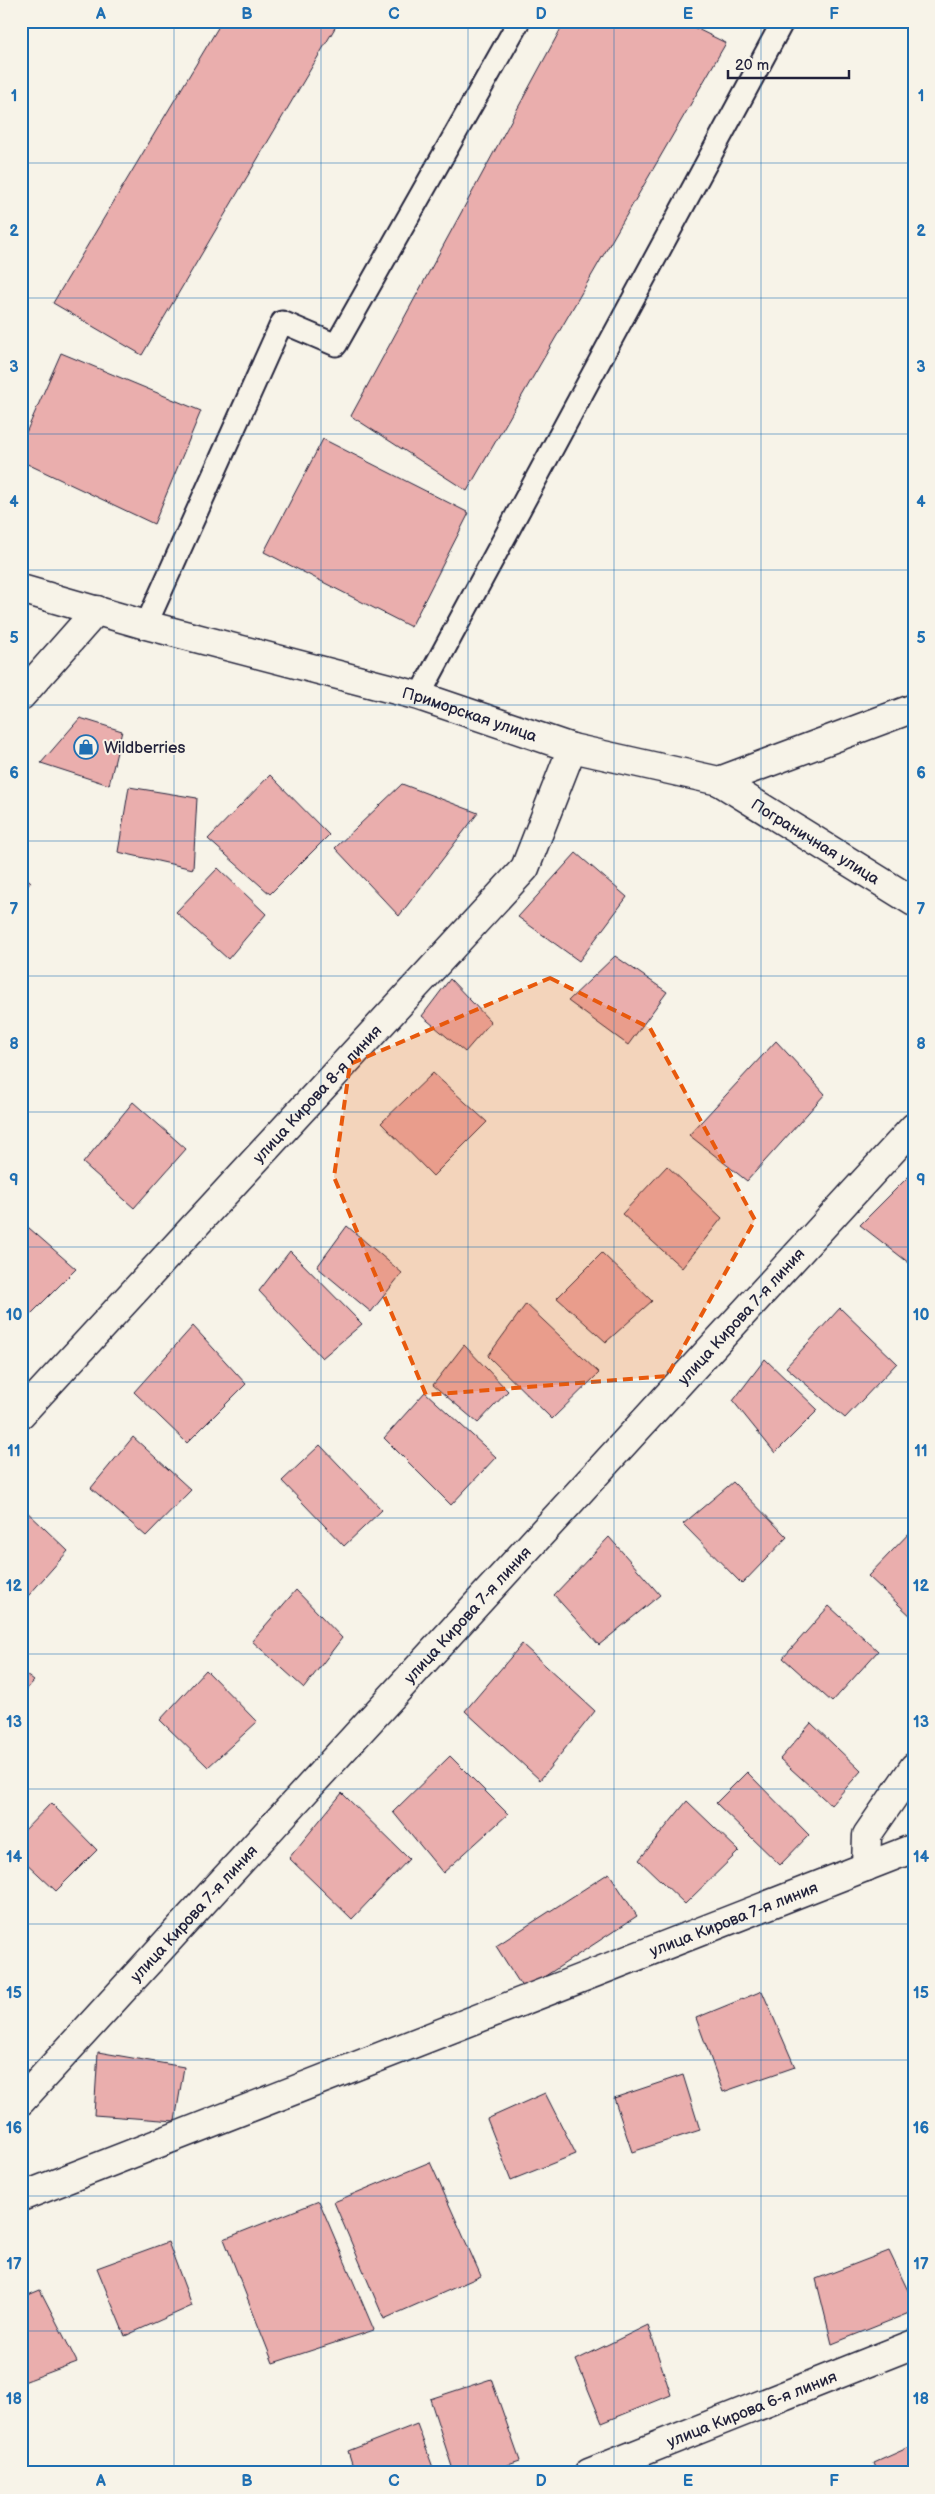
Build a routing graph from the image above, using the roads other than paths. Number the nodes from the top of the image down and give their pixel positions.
1 (519, 21) edge
2 (783, 21) edge
3 (21, 589) edge
4 (97, 610) junction
5 (146, 625) junction
6 (21, 696) edge
7 (419, 696) junction
8 (914, 708) edge
9 (572, 748) junction
10 (719, 781) junction
11 (914, 902) edge
12 (914, 1127) edge
13 (21, 1414) edge
14 (914, 1767) edge
15 (914, 1848) edge
16 (866, 1867) junction
17 (21, 2101) edge
18 (21, 2197) edge
19 (914, 2344) edge
20 (589, 2473) edge

1 - 5 lane
2 - 7 lane
3 - 4 street, Приморская улица
4 - 5 street, Приморская улица
4 - 6 street
5 - 7 street, Приморская улица
7 - 9 street, Приморская улица
8 - 10 street
9 - 10 street, Приморская улица
9 - 13 street, улица Кирова 8-я линия
10 - 11 street, Пограничная улица
12 - 17 street, улица Кирова 7-я линия
14 - 16 street
15 - 16 street, улица Кирова 7-я линия
16 - 18 street, улица Кирова 7-я линия
19 - 20 street, улица Кирова 6-я линия

